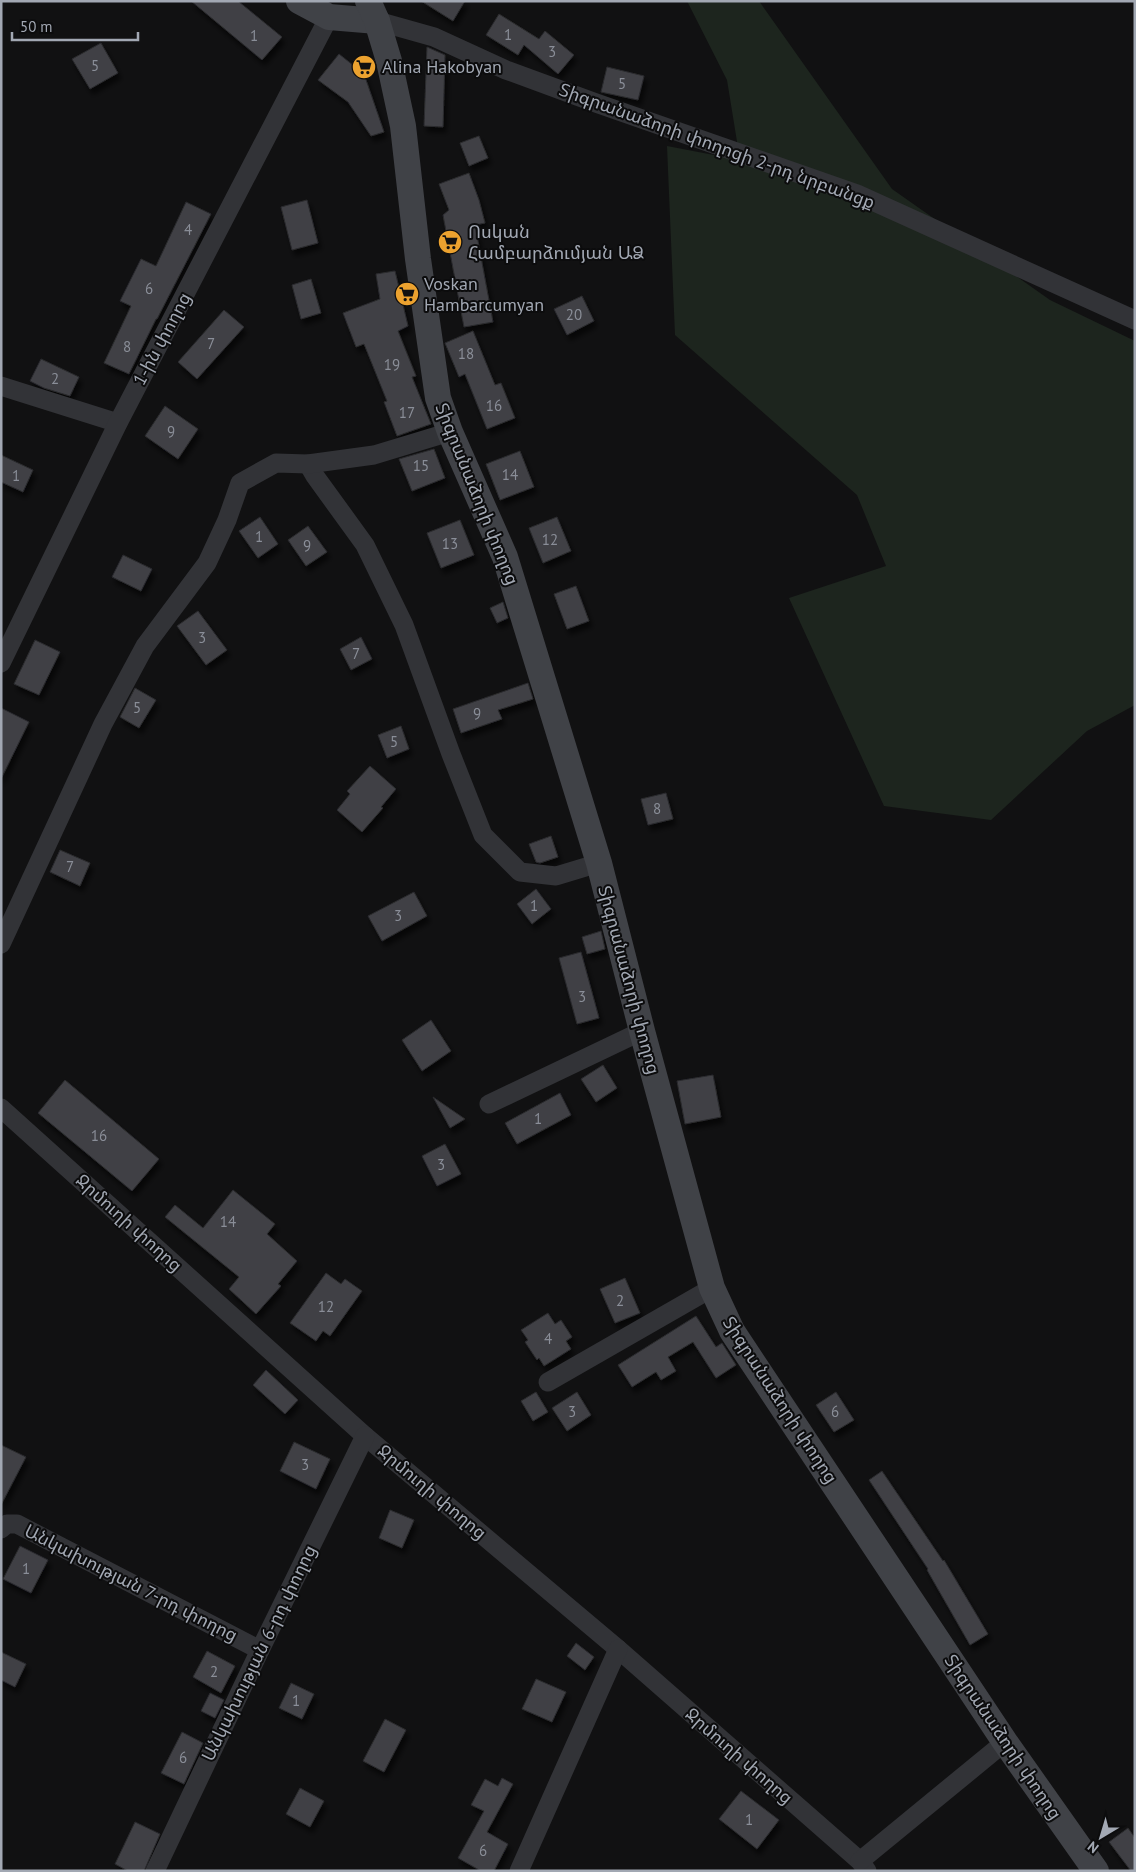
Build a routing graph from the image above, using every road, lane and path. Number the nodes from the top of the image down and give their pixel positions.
1 (299, 1) edge
2 (372, 11) edge
3 (329, 17) junction
4 (1135, 320) edge
5 (1, 386) edge
6 (118, 423) junction
7 (450, 432) junction
8 (308, 464) junction
9 (1, 663) edge
10 (599, 863) junction
11 (1, 944) edge
12 (642, 1031) junction
13 (489, 1104) dead end
14 (1, 1108) edge
15 (712, 1288) junction
16 (548, 1382) dead end
17 (365, 1436) junction
18 (1, 1529) edge
19 (618, 1649) junction
20 (260, 1650) junction
21 (1005, 1742) junction
22 (864, 1868) edge
23 (155, 1871) edge
24 (519, 1871) edge
25 (1096, 1871) edge

1 - 3 main road
2 - 3 main road
2 - 4 street, Տիգրանաձորի փողոցի 2-րդ նրբանցք
2 - 7 main road, Տիգրանաձորի փողոց
3 - 6 street, 1-ին փողոց
5 - 6 street
6 - 9 street, 1-ին փողոց
7 - 8 street
7 - 10 main road, Տիգրանաձորի փողոց
8 - 10 street
8 - 11 street
10 - 12 main road, Տիգրանաձորի փողոց
12 - 13 street
12 - 15 main road, Տիգրանաձորի փողոց
14 - 17 street, Ջրմուղի փողոց
15 - 16 street
15 - 21 main road, Տիգրանաձորի փողոց
17 - 19 street, Ջրմուղի փողոց
17 - 20 street, Անկախության 6-րդ փողոց
18 - 20 street, Անկախության 7-րդ փողոց
19 - 22 street, Ջրմուղի փողոց
19 - 24 street
20 - 23 street, Անկախության 6-րդ փողոց
21 - 22 street
21 - 25 main road, Տիգրանաձորի փողոց

